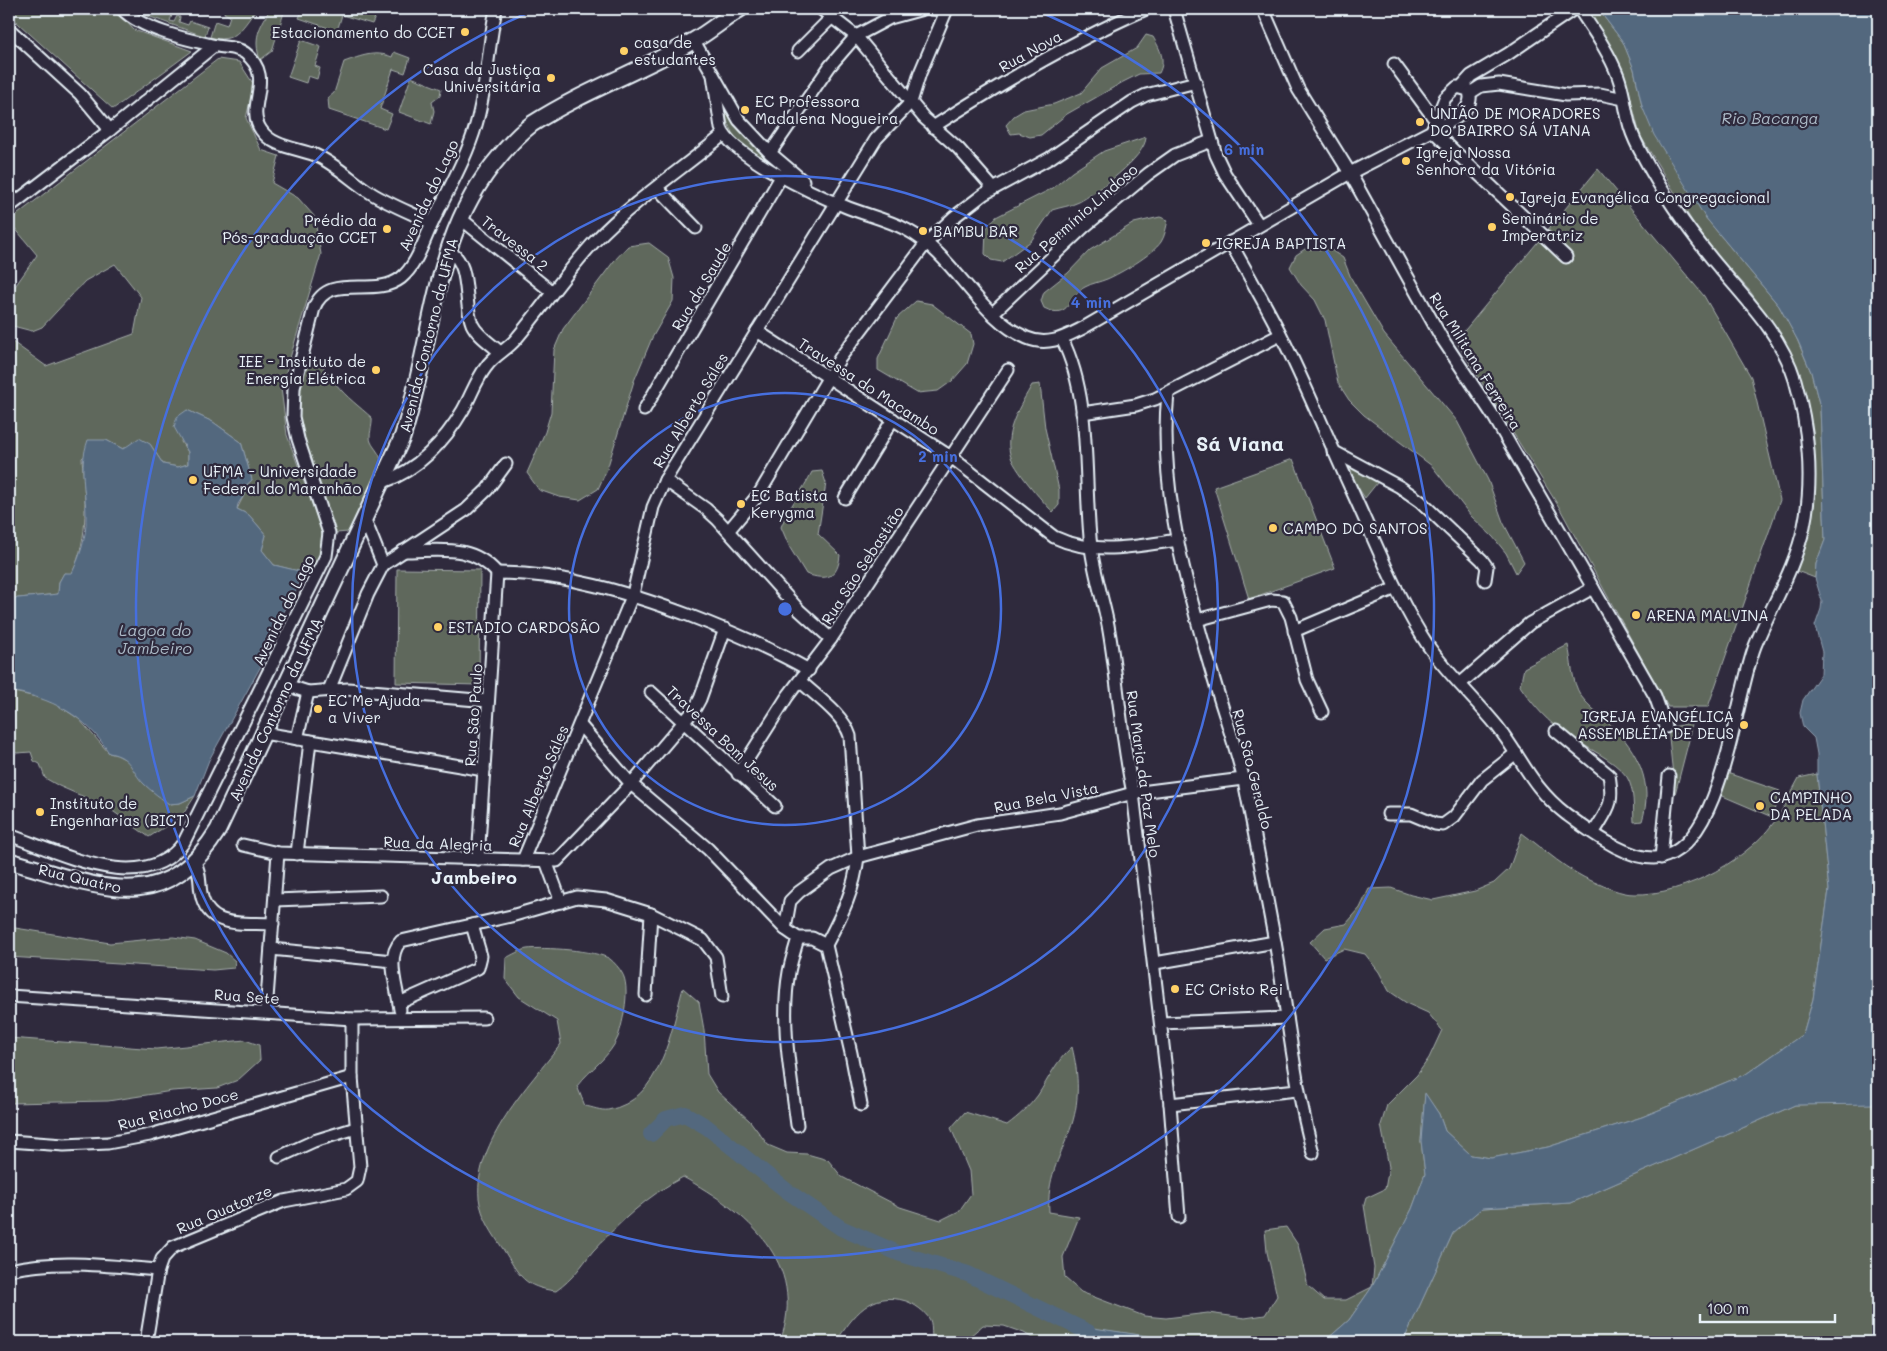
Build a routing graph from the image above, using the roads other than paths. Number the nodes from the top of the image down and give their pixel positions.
1 (122, 9) edge
2 (496, 9) edge
3 (740, 9) edge
4 (821, 9) edge
5 (923, 9) edge
6 (931, 9) edge
7 (1146, 9) edge
8 (1174, 9) edge
9 (1263, 9) edge
10 (1574, 9) edge
11 (1579, 9) edge
12 (947, 10) edge
13 (832, 17) junction
14 (9, 29) edge
15 (856, 36) junction
16 (694, 41) junction
17 (214, 46) junction
18 (798, 50) dead end
19 (1394, 64) dead end
20 (713, 75) junction
21 (1196, 82) junction
22 (1465, 90) junction
23 (1624, 99) junction
24 (911, 102) junction
25 (1434, 126) junction
26 (934, 127) junction
27 (110, 130) junction
28 (724, 135) junction
29 (1211, 141) junction
30 (770, 153) junction
31 (1350, 173) junction
32 (782, 175) junction
33 (657, 188) junction
34 (993, 188) junction
35 (820, 194) junction
36 (837, 203) junction
37 (9, 207) edge
38 (460, 218) junction
39 (432, 223) junction
40 (1259, 225) junction
41 (696, 228) dead end
42 (927, 242) junction
43 (1230, 242) junction
44 (448, 251) junction
45 (1566, 257) dead end
46 (552, 292) junction
47 (993, 313) junction
48 (757, 331) junction
49 (1280, 335) junction
50 (1062, 339) junction
51 (500, 352) junction
52 (1008, 370) dead end
53 (829, 376) junction
54 (1168, 393) junction
55 (644, 410) dead end
56 (1082, 413) junction
57 (893, 419) junction
58 (1333, 451) junction
59 (951, 458) junction
60 (506, 464) dead end
61 (665, 480) junction
62 (382, 482) junction
63 (845, 498) dead end
64 (365, 520) junction
65 (729, 530) junction
66 (1178, 540) junction
67 (1091, 549) junction
68 (403, 551) junction
69 (383, 565) junction
70 (496, 573) junction
71 (1485, 580) dead end
72 (1396, 588) junction
73 (1593, 588) junction
74 (633, 594) junction
75 (1198, 620) junction
76 (725, 629) junction
77 (1294, 632) junction
78 (831, 639) junction
79 (809, 670) junction
80 (800, 681) junction
81 (1460, 684) junction
82 (286, 685) junction
83 (329, 690) junction
84 (308, 692) junction
85 (651, 692) dead end
86 (488, 701) junction
87 (1322, 712) dead end
88 (684, 722) junction
89 (580, 725) junction
90 (1666, 727) dead end
91 (1556, 731) dead end
92 (263, 733) junction
93 (297, 739) junction
94 (310, 741) junction
95 (1516, 753) junction
96 (484, 770) junction
97 (738, 774) junction
98 (1669, 776) dead end
99 (1243, 779) junction
100 (631, 784) junction
101 (1133, 793) junction
102 (775, 806) dead end
103 (1388, 814) dead end
104 (1594, 832) junction
105 (9, 835) edge
106 (243, 845) dead end
107 (278, 853) junction
108 (297, 854) junction
109 (858, 857) junction
110 (1661, 858) junction
111 (478, 859) junction
112 (523, 860) junction
113 (9, 861) edge
114 (546, 861) junction
115 (194, 863) junction
116 (151, 887) joint
117 (382, 896) dead end
118 (275, 900) junction
119 (561, 902) junction
120 (651, 914) junction
121 (273, 924) junction
122 (472, 925) junction
123 (785, 929) junction
124 (798, 938) junction
125 (1275, 942) junction
126 (826, 945) junction
127 (271, 949) junction
128 (394, 956) junction
129 (1155, 962) junction
130 (646, 995) dead end
131 (9, 996) edge
132 (722, 997) dead end
133 (399, 1003) junction
134 (266, 1012) junction
135 (484, 1018) dead end
136 (1287, 1018) junction
137 (352, 1019) junction
138 (401, 1019) junction
139 (1161, 1023) junction
140 (352, 1077) junction
141 (1297, 1090) junction
142 (1170, 1104) junction
143 (861, 1105) dead end
144 (796, 1125) dead end
145 (356, 1128) junction
146 (9, 1141) edge
147 (1313, 1153) dead end
148 (279, 1157) dead end
149 (1179, 1217) dead end
150 (9, 1270) edge
151 (158, 1270) junction
152 (146, 1342) edge

1 - 17 street
2 - 39 street, Avenida do Lago
3 - 16 main road, Avenida Contorno da UFMA
4 - 13 street
5 - 15 street
6 - 12 street
7 - 26 street, Rua Nova
8 - 21 street
9 - 31 street, Rua Militana Ferreira
10 - 22 street
11 - 23 street
12 - 24 street
13 - 15 street
13 - 18 street
14 - 27 street
15 - 24 street
15 - 30 street
16 - 20 street
16 - 38 main road, Avenida Contorno da UFMA
17 - 27 street
17 - 39 street
19 - 25 street
20 - 28 street
20 - 30 street
21 - 29 street
21 - 34 street
22 - 23 street
22 - 25 street
22 - 25 street
23 - 110 street
24 - 26 street
24 - 36 street, Rua Alberto Sáles
25 - 31 street
25 - 45 street
26 - 34 street
27 - 37 street
28 - 32 street
28 - 33 street
29 - 40 street
29 - 47 street, Rua Permínio Lindoso
30 - 35 street
31 - 40 street
31 - 73 street, Rua Militana Ferreira
32 - 35 street
32 - 55 street, Rua da Saude
33 - 41 street
33 - 46 street
34 - 42 street
35 - 36 street
36 - 42 street
36 - 48 street, Rua Alberto Sáles
38 - 44 main road, Avenida Contorno da UFMA
38 - 46 street, Travessa 2
39 - 105 street, Avenida do Lago
40 - 43 street
42 - 47 street
42 - 53 street
43 - 49 street
43 - 50 street
44 - 51 street
44 - 62 main road, Avenida Contorno da UFMA
46 - 51 street
47 - 50 street
48 - 53 street, Travessa do Macambo
48 - 61 street, Rua Alberto Sáles
49 - 54 street
49 - 58 street
50 - 56 street, Rua Maria da Paz Melo
51 - 62 street
52 - 59 street, Rua São Sebastião
53 - 57 street, Travessa do Macambo
53 - 65 street
54 - 56 street
54 - 66 street, Rua São Geraldo
56 - 67 street, Rua Maria da Paz Melo
57 - 59 street, Travessa do Macambo
57 - 63 street
58 - 71 street
58 - 72 street
59 - 67 street, Travessa do Macambo
59 - 78 street, Rua São Sebastião
60 - 68 street
61 - 65 street
61 - 74 street, Rua Alberto Sáles
62 - 64 main road, Avenida Contorno da UFMA
64 - 69 street
64 - 82 main road, Avenida Contorno da UFMA
65 - 78 street
66 - 67 street, Travessa do Macambo
66 - 75 street, Rua São Geraldo
67 - 101 street, Rua Maria da Paz Melo
68 - 69 street
68 - 70 street
69 - 83 street
70 - 74 street
70 - 86 street, Rua São Paulo
72 - 77 street
72 - 81 street
73 - 81 street
73 - 90 street, Rua Militana Ferreira
74 - 76 street
74 - 89 street, Rua Alberto Sáles
75 - 77 street
75 - 99 street, Rua São Geraldo
76 - 79 street
76 - 88 street, Rua da Alegria
77 - 87 street
78 - 79 street, Rua São Sebastião
79 - 80 street, Rua São Sebastião
80 - 97 street, Rua São Sebastião
80 - 109 street
81 - 95 street
82 - 84 street
82 - 92 main road, Avenida Contorno da UFMA
83 - 84 street
83 - 86 street
84 - 93 street
85 - 88 street, Travessa Bom Jesus
86 - 96 street, Rua São Paulo
88 - 97 street, Travessa Bom Jesus
88 - 100 street, Rua da Alegria
89 - 100 street
89 - 112 street, Rua Alberto Sáles
91 - 104 street
92 - 93 street
92 - 115 main road, Avenida Contorno da UFMA
93 - 94 street
94 - 96 street
94 - 108 street
95 - 103 street
95 - 104 street
96 - 111 street, Rua São Paulo
97 - 102 street, Travessa Bom Jesus
98 - 110 street
99 - 101 street, Rua Bela Vista
99 - 125 street, Rua São Geraldo
100 - 114 street, Rua da Alegria
100 - 123 street
101 - 109 street, Rua Bela Vista
101 - 129 street, Rua Maria da Paz Melo
104 - 110 street
106 - 107 street, Rua da Alegria
107 - 108 street, Rua da Alegria
107 - 118 street
108 - 111 street, Rua da Alegria
109 - 123 street, Rua Bela Vista
109 - 126 street
111 - 112 street, Rua da Alegria
112 - 114 street, Rua da Alegria
113 - 116 main road, Rua Quatro
114 - 119 street
115 - 116 main road, Avenida Contorno da UFMA
115 - 121 street
117 - 118 street
118 - 121 street
119 - 120 street
119 - 122 street
120 - 130 street
120 - 132 street
121 - 127 street
122 - 128 street
122 - 133 street
123 - 124 street
124 - 126 street
124 - 144 street
125 - 129 street
125 - 136 street, Rua São Geraldo
126 - 143 street
127 - 128 street
127 - 134 street
128 - 133 street
129 - 139 street, Rua Maria da Paz Melo
131 - 134 street, Rua Sete
133 - 138 street
134 - 137 street, Rua Sete
135 - 138 street, Rua Sete
136 - 139 street
136 - 141 street, Rua São Geraldo
137 - 138 street, Rua Sete
137 - 140 street
139 - 142 street, Rua Maria da Paz Melo
140 - 145 street
140 - 146 street, Rua Riacho Doce
141 - 142 street
141 - 147 street, Rua São Geraldo
142 - 149 street, Rua Maria da Paz Melo
145 - 148 street
145 - 151 street, Rua Quatorze
150 - 151 street
151 - 152 street

